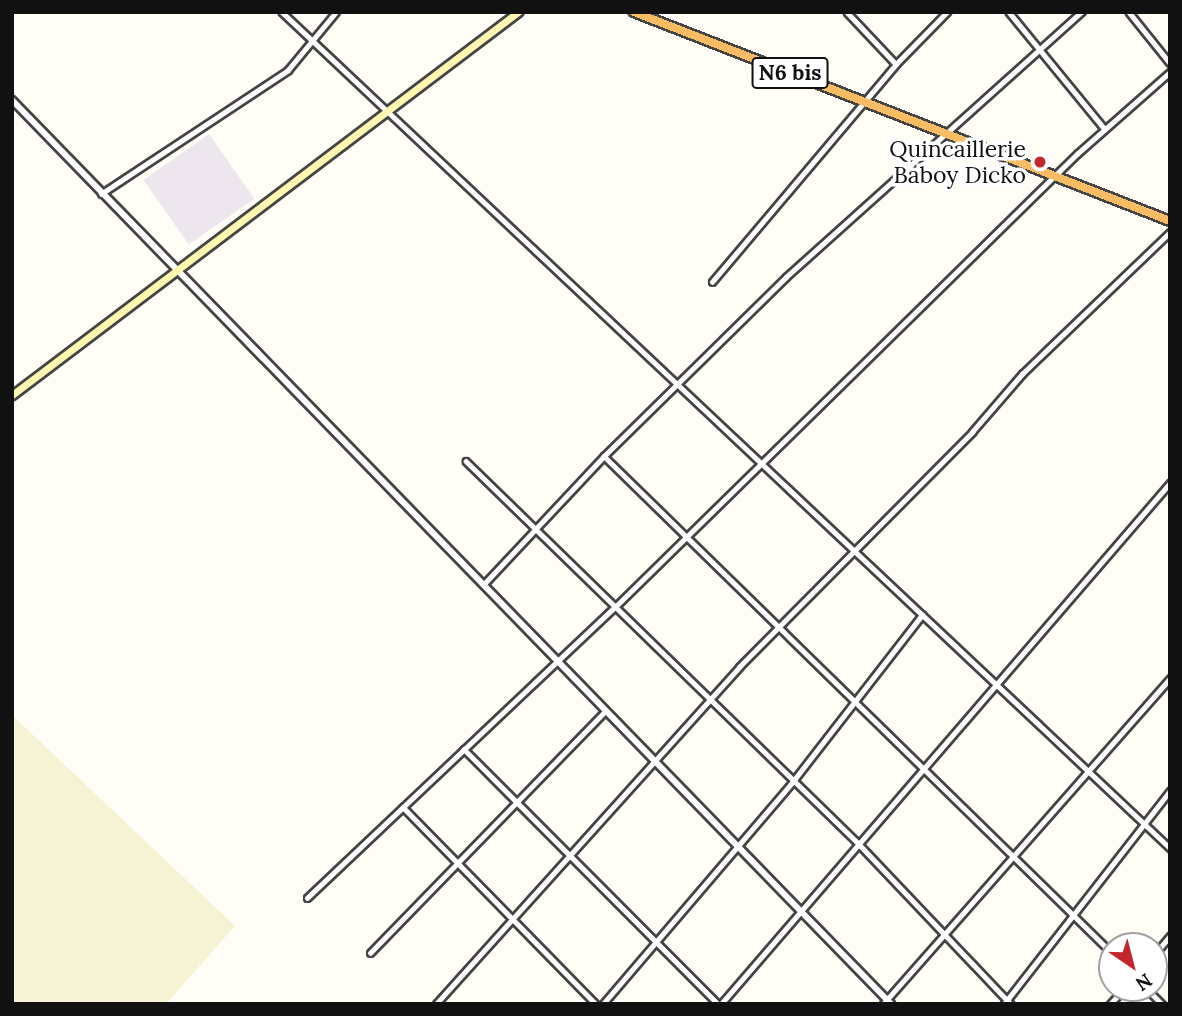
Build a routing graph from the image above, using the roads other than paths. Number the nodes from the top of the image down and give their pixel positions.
1 (282, 12) edge
2 (336, 12) edge
3 (519, 12) edge
4 (634, 12) edge
5 (847, 12) edge
6 (947, 12) edge
7 (1009, 12) edge
8 (1082, 12) edge
9 (1129, 12) edge
10 (314, 43) junction
11 (1040, 50) junction
12 (1170, 63) edge
13 (896, 64) junction
14 (1170, 72) edge
15 (12, 100) edge
16 (863, 102) junction
17 (385, 112) junction
18 (1105, 128) junction
19 (946, 135) junction
20 (1055, 177) junction
21 (101, 194) junction
22 (1170, 221) edge
23 (1170, 232) edge
24 (175, 272) junction
25 (712, 282) dead end
26 (676, 385) junction
27 (12, 396) edge
28 (604, 456) junction
29 (466, 461) dead end
30 (762, 464) junction
31 (1170, 483) edge
32 (534, 529) junction
33 (688, 536) junction
34 (854, 551) junction
35 (482, 586) junction
36 (616, 606) junction
37 (922, 615) junction
38 (779, 627) junction
39 (557, 663) junction
40 (1170, 678) edge
41 (996, 686) junction
42 (711, 698) junction
43 (851, 702) junction
44 (605, 711) junction
45 (464, 749) junction
46 (653, 760) junction
47 (1086, 771) junction
48 (925, 773) junction
49 (794, 780) junction
50 (1170, 791) edge
51 (518, 802) junction
52 (403, 807) junction
53 (1144, 824) junction
54 (858, 843) junction
55 (736, 846) junction
56 (1170, 848) edge
57 (567, 853) junction
58 (1012, 859) junction
59 (456, 860) junction
60 (307, 898) dead end
61 (802, 913) junction
62 (513, 914) junction
63 (1074, 914) junction
64 (944, 936) junction
65 (1098, 939) edge
66 (658, 942) junction
67 (370, 953) dead end
68 (887, 1002) edge
69 (1007, 1003) edge
70 (436, 1004) edge
71 (596, 1004) edge
72 (603, 1004) edge
73 (720, 1004) edge

1 - 10 street
2 - 10 street
3 - 17 main road
4 - 16 highway, N6 bis
5 - 13 street
6 - 13 street
7 - 11 street
8 - 11 street
9 - 12 street
10 - 17 street
10 - 21 street
11 - 18 street
11 - 19 street
13 - 16 street
14 - 18 street
15 - 21 street
16 - 19 highway, N6 bis
16 - 25 street
17 - 24 main road
17 - 26 street
18 - 20 street
19 - 20 highway, N6 bis
19 - 26 street
20 - 22 highway, N6 bis
20 - 30 street
21 - 24 street
23 - 34 street
24 - 27 main road
24 - 35 street
26 - 28 street
26 - 30 street
28 - 32 street
28 - 33 street
29 - 32 street
30 - 33 street
30 - 34 street
31 - 41 street
32 - 35 street
32 - 36 street
33 - 36 street
33 - 38 street
34 - 37 street
34 - 38 street
35 - 39 street
36 - 39 street
36 - 42 street
37 - 41 street
37 - 43 street
38 - 42 street
38 - 43 street
39 - 44 street
39 - 45 street
40 - 47 street
41 - 47 street
41 - 48 street
42 - 46 street
42 - 49 street
43 - 48 street
43 - 49 street
44 - 46 street
44 - 51 street
45 - 51 street
45 - 52 street
46 - 55 street
46 - 57 street
47 - 53 street
47 - 58 street
48 - 54 street
48 - 58 street
49 - 54 street
49 - 55 street
50 - 53 street
51 - 57 street
51 - 59 street
52 - 59 street
52 - 60 street
53 - 56 street
53 - 63 street
54 - 61 street
54 - 64 street
55 - 61 street
55 - 66 street
57 - 62 street
57 - 66 street
58 - 63 street
58 - 64 street
59 - 62 street
59 - 67 street
61 - 68 street
61 - 73 street
62 - 70 street
62 - 71 street
63 - 65 street
63 - 69 street
64 - 68 street
64 - 69 street
66 - 72 street
66 - 73 street

